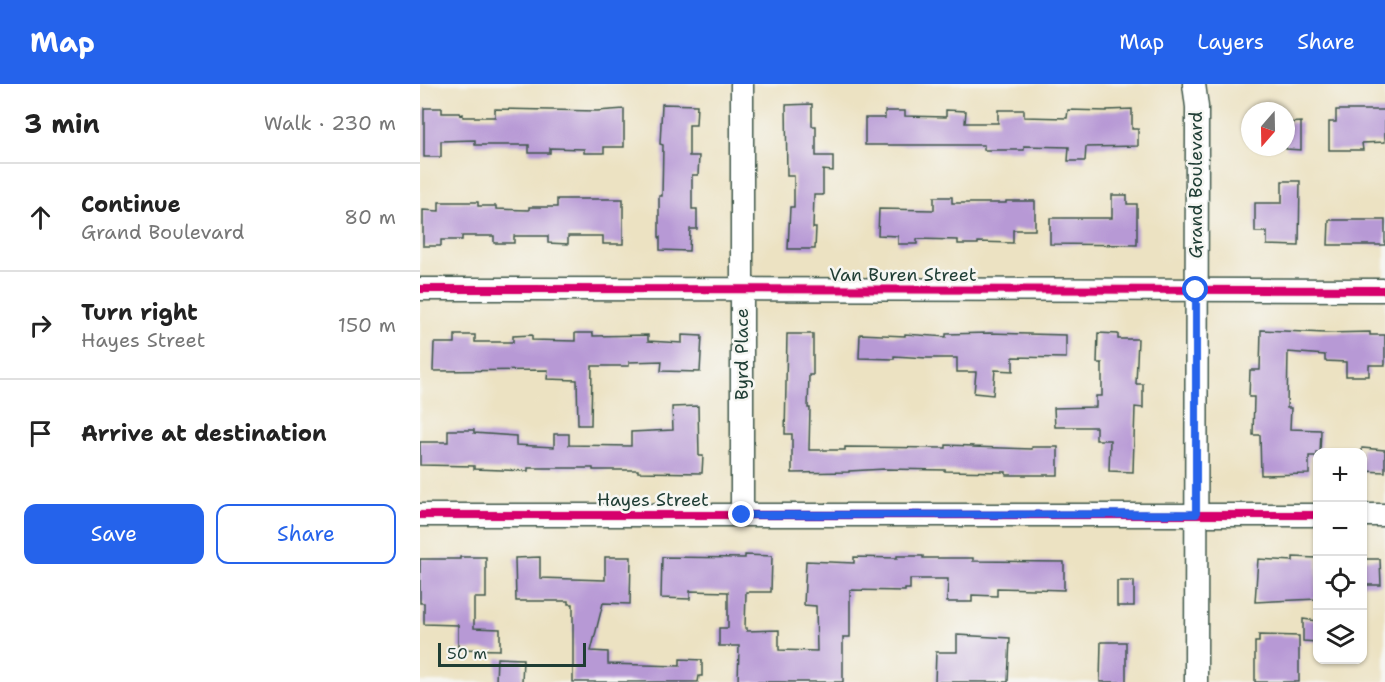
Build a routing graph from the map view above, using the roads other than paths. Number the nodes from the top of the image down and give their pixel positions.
1 (742, 84) edge
2 (1194, 84) edge
3 (420, 290) edge
4 (741, 290) junction
5 (1196, 290) junction
6 (1385, 290) edge
7 (1196, 514) junction
8 (420, 515) edge
9 (742, 515) junction
10 (1313, 515) edge
11 (1367, 515) edge
12 (1385, 515) edge
13 (1196, 682) edge

1 - 4 street, Byrd Place
2 - 5 street, Grand Boulevard
3 - 4 street, Van Buren Street
4 - 5 street, Van Buren Street
4 - 9 street, Byrd Place
5 - 6 street, Van Buren Street
5 - 7 street, Grand Boulevard
7 - 9 street, Hayes Street
7 - 10 street, Hayes Street
7 - 13 street, Grand Boulevard
8 - 9 street, Hayes Street
11 - 12 street

